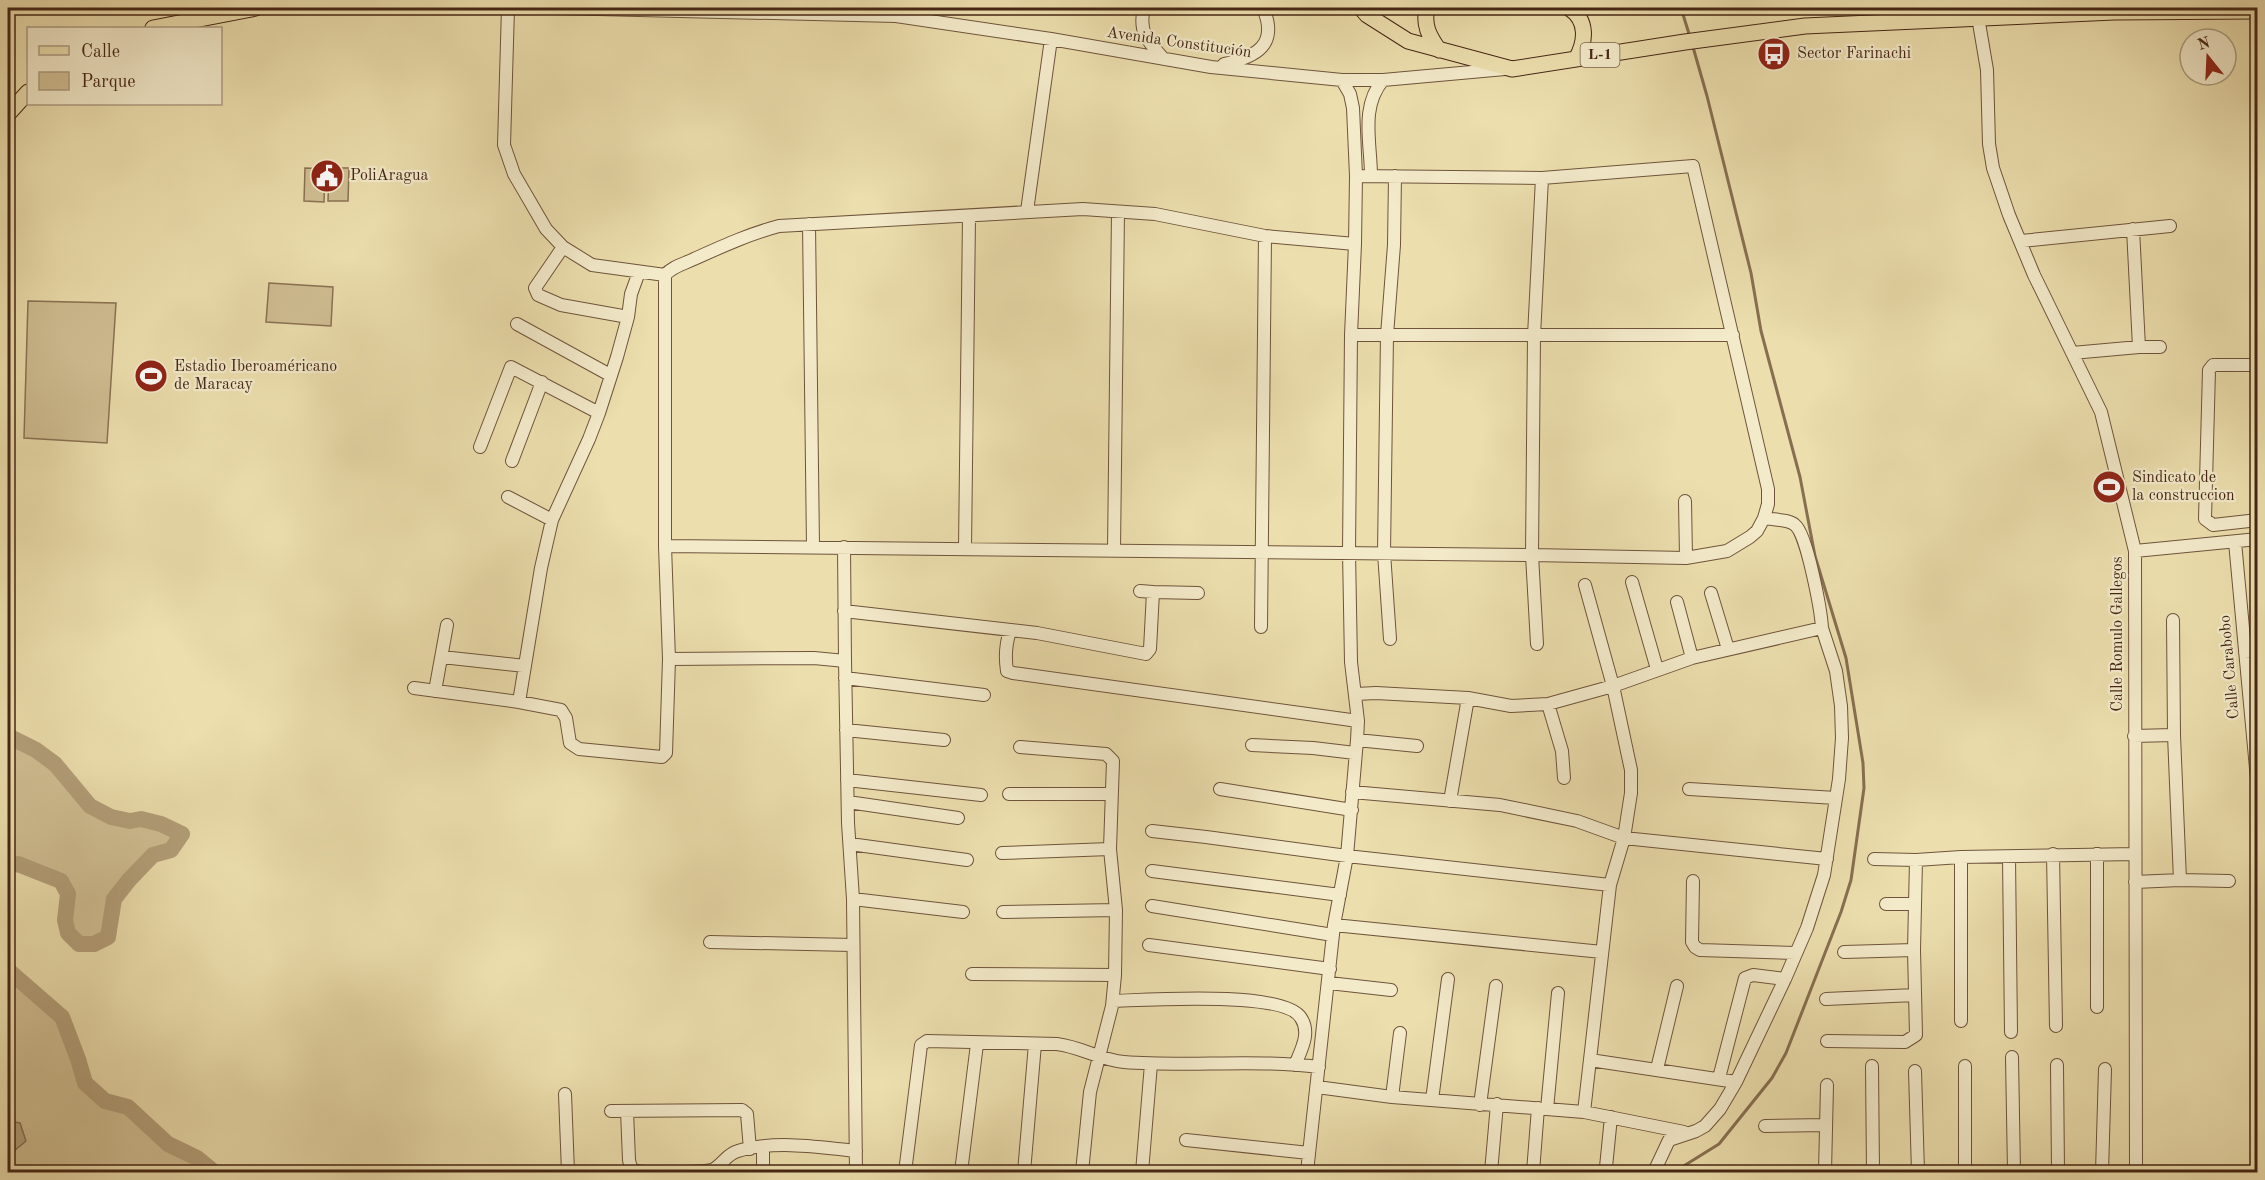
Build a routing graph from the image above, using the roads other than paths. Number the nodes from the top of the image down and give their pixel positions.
1 (256, 8) edge
2 (508, 8) edge
3 (555, 8) edge
4 (1144, 8) edge
5 (1263, 8) edge
6 (1361, 8) edge
7 (1426, 8) edge
8 (1569, 8) edge
9 (2258, 11) edge
10 (1978, 17) junction
11 (158, 27) edge
12 (1051, 39) junction
13 (1439, 50) junction
14 (1164, 59) junction
15 (1576, 59) junction
16 (1211, 67) junction
17 (1512, 69) junction
18 (1342, 80) junction
19 (1383, 80) junction
20 (27, 93) edge
21 (8, 114) edge
22 (1371, 170) junction
23 (1355, 171) junction
24 (1395, 176) junction
25 (1542, 178) junction
26 (1027, 211) junction
27 (1118, 212) junction
28 (969, 217) junction
29 (809, 224) junction
30 (2170, 225) dead end
31 (2133, 229) junction
32 (1265, 236) junction
33 (2021, 241) junction
34 (1355, 244) junction
35 (563, 247) junction
36 (639, 272) junction
37 (665, 274) junction
38 (628, 317) junction
39 (517, 324) dead end
40 (1733, 334) junction
41 (1351, 335) junction
42 (1387, 335) junction
43 (1534, 336) junction
44 (2139, 346) junction
45 (2160, 346) dead end
46 (2072, 353) junction
47 (2258, 365) edge
48 (610, 375) junction
49 (542, 382) junction
50 (599, 413) junction
51 (480, 447) dead end
52 (512, 461) dead end
53 (508, 497) dead end
54 (1685, 501) dead end
55 (1764, 518) junction
56 (552, 520) junction
57 (2258, 520) edge
58 (2258, 539) edge
59 (2235, 542) junction
60 (664, 546) junction
61 (813, 547) junction
62 (844, 547) junction
63 (965, 548) junction
64 (1114, 550) junction
65 (1260, 551) junction
66 (2135, 551) junction
67 (1348, 552) junction
68 (1384, 553) junction
69 (1533, 555) junction
70 (1686, 558) junction
71 (1632, 582) dead end
72 (1585, 585) dead end
73 (1140, 591) dead end
74 (1153, 592) junction
75 (1198, 593) dead end
76 (1711, 593) dead end
77 (1677, 602) dead end
78 (844, 611) junction
79 (2173, 620) dead end
80 (447, 625) dead end
81 (1261, 627) dead end
82 (1822, 628) junction
83 (1010, 631) junction
84 (1390, 639) dead end
85 (1537, 644) dead end
86 (1728, 649) junction
87 (2251, 651) edge
88 (442, 657) junction
89 (1692, 658) junction
90 (669, 659) junction
91 (845, 661) junction
92 (525, 666) junction
93 (1657, 669) junction
94 (845, 678) junction
95 (1613, 686) junction
96 (414, 688) dead end
97 (435, 691) junction
98 (1356, 694) junction
99 (984, 695) dead end
100 (1468, 698) junction
101 (519, 702) junction
102 (1548, 705) junction
103 (1358, 721) junction
104 (846, 730) junction
105 (2174, 735) junction
106 (2134, 736) junction
107 (944, 740) dead end
108 (1358, 740) junction
109 (1252, 745) dead end
110 (1416, 746) dead end
111 (1020, 747) dead end
112 (1355, 753) junction
113 (1564, 778) dead end
114 (847, 780) junction
115 (1220, 789) dead end
116 (1689, 789) dead end
117 (2258, 790) edge
118 (1352, 792) junction
119 (1009, 794) dead end
120 (1111, 794) junction
121 (981, 795) dead end
122 (1836, 798) junction
123 (1450, 801) junction
124 (848, 802) junction
125 (1352, 810) junction
126 (958, 818) dead end
127 (1152, 831) dead end
128 (1623, 838) junction
129 (850, 844) junction
130 (1110, 849) junction
131 (1002, 853) dead end
132 (2053, 854) junction
133 (2097, 854) junction
134 (2135, 854) junction
135 (1347, 856) junction
136 (1961, 857) junction
137 (2009, 857) junction
138 (1827, 859) junction
139 (1874, 859) dead end
140 (967, 860) dead end
141 (1916, 860) junction
142 (1152, 871) dead end
143 (2180, 880) junction
144 (2229, 880) dead end
145 (1693, 881) dead end
146 (2135, 882) junction
147 (1610, 885) junction
148 (1340, 895) junction
149 (853, 899) junction
150 (1886, 904) dead end
151 (1914, 904) junction
152 (1152, 906) dead end
153 (1116, 910) junction
154 (963, 912) dead end
155 (1003, 912) dead end
156 (1334, 930) junction
157 (710, 942) dead end
158 (852, 945) junction
159 (1149, 945) dead end
160 (1914, 950) junction
161 (1602, 952) junction
162 (1844, 952) dead end
163 (1795, 953) junction
164 (1330, 969) junction
165 (972, 974) dead end
166 (1115, 975) junction
167 (1448, 979) dead end
168 (1785, 980) junction
169 (1329, 983) junction
170 (1496, 986) dead end
171 (1677, 986) dead end
172 (1391, 990) dead end
173 (1558, 993) dead end
174 (1915, 996) junction
175 (1826, 999) dead end
176 (1113, 1001) junction
177 (2097, 1007) dead end
178 (1961, 1021) dead end
179 (2056, 1026) dead end
180 (2011, 1032) dead end
181 (1400, 1033) dead end
182 (1827, 1041) dead end
183 (977, 1044) junction
184 (1035, 1044) junction
185 (1100, 1056) junction
186 (2012, 1058) dead end
187 (1590, 1060) junction
188 (1151, 1064) junction
189 (1295, 1065) junction
190 (2057, 1065) dead end
191 (1872, 1066) dead end
192 (1965, 1066) dead end
193 (1319, 1067) junction
194 (1657, 1069) junction
195 (2105, 1069) dead end
196 (1915, 1071) dead end
197 (1719, 1078) junction
198 (1736, 1082) junction
199 (1827, 1085) dead end
200 (1317, 1087) junction
201 (565, 1094) dead end
202 (1392, 1097) junction
203 (1432, 1100) junction
204 (1497, 1104) junction
205 (1480, 1105) junction
206 (1542, 1108) junction
207 (611, 1111) dead end
208 (627, 1111) junction
209 (1584, 1112) junction
210 (1611, 1118) junction
211 (1826, 1125) junction
212 (1765, 1126) dead end
213 (1688, 1133) junction
214 (1186, 1140) dead end
215 (763, 1147) junction
216 (750, 1149) junction
217 (856, 1151) junction
218 (1310, 1153) junction
219 (1606, 1167) dead end
220 (568, 1173) edge
221 (763, 1173) edge
222 (856, 1173) edge
223 (905, 1173) edge
224 (961, 1173) edge
225 (1024, 1173) edge
226 (1082, 1173) edge
227 (1142, 1173) edge
228 (1307, 1173) edge
229 (1491, 1173) edge
230 (1533, 1173) edge
231 (1654, 1173) edge
232 (1825, 1173) edge
233 (1873, 1173) edge
234 (1918, 1173) edge
235 (1965, 1173) edge
236 (2014, 1173) edge
237 (2058, 1173) edge
238 (2102, 1173) edge
239 (2136, 1173) edge

1 - 11 main road
2 - 35 street
3 - 12 street, Avenida Constitución
4 - 14 street
5 - 16 street
6 - 13 main road, L-1
7 - 13 main road
8 - 15 main road
9 - 10 main road, L-1
10 - 15 main road, L-1
10 - 33 street, Calle Romulo Gallegos
12 - 14 street, Avenida Constitución
12 - 26 street
13 - 17 main road, L-1
14 - 16 street, Avenida Constitución
15 - 17 main road, L-1
16 - 18 street, Avenida Constitución
17 - 19 street, Avenida Constitución
18 - 19 street, Avenida Constitución
18 - 23 street
19 - 22 street
20 - 21 main road
22 - 23 street
22 - 24 street
23 - 34 street
24 - 25 street
24 - 42 street
25 - 40 street
25 - 43 street
26 - 27 street
26 - 28 street
27 - 32 street
27 - 64 street
28 - 29 street
28 - 63 street
29 - 37 street
29 - 61 street
30 - 31 street
31 - 33 street
31 - 44 street
32 - 34 street
32 - 65 street
33 - 46 street, Calle Romulo Gallegos
34 - 41 street
35 - 36 street
35 - 38 street
36 - 37 street
36 - 38 street
37 - 60 street
38 - 48 street
39 - 48 street
40 - 43 street
40 - 55 street
41 - 42 street
41 - 67 street
42 - 43 street
42 - 68 street
43 - 69 street
44 - 45 street
44 - 46 street
46 - 66 street, Calle Romulo Gallegos
47 - 57 street
48 - 50 street
49 - 50 street
49 - 51 street
49 - 52 street
50 - 56 street
53 - 56 street
54 - 70 street
55 - 70 street
55 - 82 street
56 - 92 street
58 - 59 street
59 - 66 street
59 - 87 street, Calle Carabobo
60 - 61 street
60 - 90 street
61 - 62 street
62 - 63 street
62 - 78 street
63 - 64 street
64 - 65 street
65 - 67 street
65 - 81 street
66 - 106 street, Calle Romulo Gallegos
67 - 68 street
67 - 98 street
68 - 69 street
68 - 84 street
69 - 70 street
69 - 85 street
71 - 93 street
72 - 95 street
73 - 74 street
74 - 75 street
74 - 83 street
76 - 86 street
77 - 89 street
78 - 83 street
78 - 91 street
79 - 105 street
80 - 88 street
82 - 86 street
82 - 122 street
83 - 103 street
86 - 89 street
87 - 117 street, Calle Carabobo
88 - 92 street
88 - 97 street
89 - 93 street
90 - 91 street
90 - 101 street
91 - 94 street
92 - 101 street
93 - 95 street
94 - 99 street
94 - 104 street
95 - 102 street
95 - 128 street
96 - 97 street
97 - 101 street
98 - 100 street
98 - 103 street
100 - 102 street
100 - 123 street
102 - 113 street
103 - 108 street
104 - 107 street
104 - 114 street
105 - 106 street
105 - 143 street
106 - 134 street, Calle Romulo Gallegos
108 - 110 street
108 - 112 street
109 - 112 street
111 - 120 street
112 - 118 street
114 - 121 street
114 - 124 street
115 - 125 street
116 - 122 street
118 - 123 street
118 - 125 street
119 - 120 street
120 - 130 street
122 - 138 street
123 - 128 street
124 - 126 street
124 - 129 street
125 - 135 street
127 - 135 street
128 - 138 street
128 - 147 street
129 - 140 street
129 - 149 street
130 - 131 street
130 - 153 street
132 - 133 street
132 - 137 street
132 - 179 street
133 - 134 street
133 - 177 street
134 - 146 street, Calle Romulo Gallegos
135 - 147 street
135 - 148 street
136 - 137 street
136 - 141 street
136 - 178 street
137 - 180 street
138 - 163 street
139 - 141 street
141 - 151 street
142 - 148 street
143 - 144 street
143 - 146 street
145 - 163 street
146 - 239 street, Calle Romulo Gallegos
147 - 161 street
148 - 156 street
149 - 154 street
149 - 158 street
150 - 151 street
151 - 160 street
152 - 156 street
153 - 155 street
153 - 166 street
156 - 161 street
156 - 164 street
157 - 158 street
158 - 217 street
159 - 164 street
160 - 162 street
160 - 174 street
161 - 187 street
163 - 168 street
164 - 169 street
165 - 166 street
166 - 176 street
167 - 203 street
168 - 197 street
168 - 198 street
169 - 172 street
169 - 193 street
170 - 205 street
171 - 194 street
173 - 206 street
174 - 175 street
174 - 182 street
176 - 185 street
176 - 189 street
181 - 202 street
183 - 184 street
183 - 223 street
183 - 224 street
184 - 185 street
184 - 225 street
185 - 188 street
185 - 226 street
186 - 236 street
187 - 194 street
187 - 209 street
188 - 189 street
188 - 227 street
189 - 193 street
190 - 237 street
191 - 233 street
192 - 235 street
193 - 200 street
194 - 197 street
195 - 238 street
196 - 234 street
197 - 198 street
198 - 213 street
199 - 211 street
200 - 202 street
200 - 218 street
201 - 220 street
202 - 203 street
203 - 205 street
204 - 205 street
204 - 206 street
204 - 229 street
206 - 209 street
206 - 230 street
207 - 208 street
208 - 216 street
208 - 216 street
209 - 210 street
210 - 213 street
210 - 219 street
211 - 212 street
211 - 232 street
213 - 231 street
214 - 218 street
215 - 216 street
215 - 217 street
215 - 221 street
217 - 222 street
218 - 228 street

